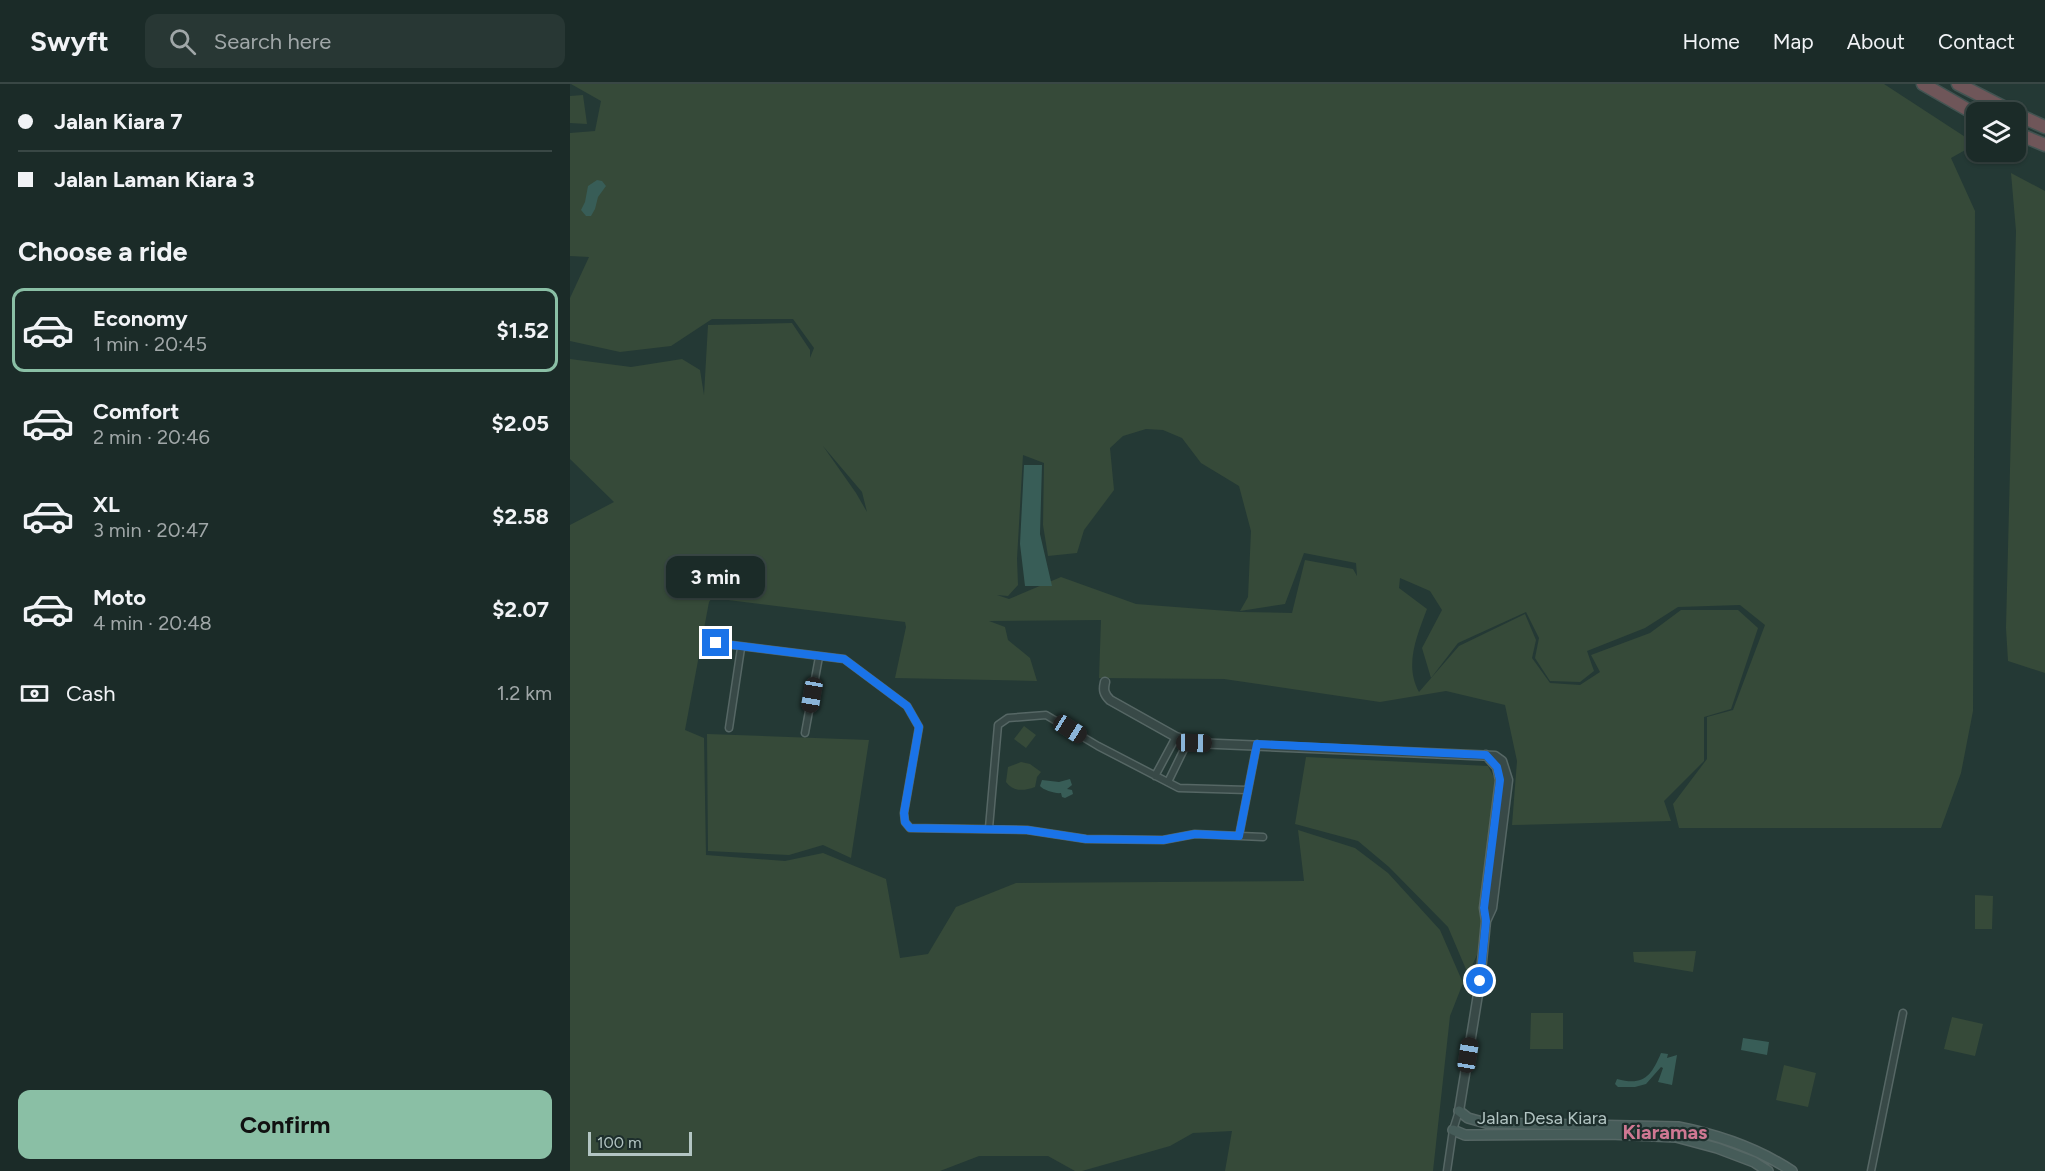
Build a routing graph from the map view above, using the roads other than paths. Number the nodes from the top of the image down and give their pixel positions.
1 (1923, 84) edge
2 (1958, 84) edge
3 (1993, 102) edge
4 (1966, 109) edge
5 (2026, 118) edge
6 (2045, 127) edge
7 (2026, 137) edge
8 (2045, 145) edge
9 (716, 643) dead end
10 (741, 648) junction
11 (819, 657) junction
12 (1105, 682) dead end
13 (729, 728) dead end
14 (805, 733) dead end
15 (1176, 736) junction
16 (1188, 741) junction
17 (1257, 744) junction
18 (1155, 776) junction
19 (1168, 782) junction
20 (1248, 790) junction
21 (989, 828) junction
22 (1239, 836) junction
23 (1263, 837) dead end
24 (1903, 1013) dead end
25 (1459, 1111) junction
26 (1453, 1130) junction
27 (1447, 1171) edge
28 (1768, 1171) edge
29 (1792, 1171) edge
30 (1871, 1171) edge

1 - 4 highway
2 - 3 highway
5 - 6 highway
7 - 8 highway
9 - 10 street
10 - 11 street
10 - 13 street
11 - 14 street
11 - 21 street
12 - 15 street
15 - 16 street
15 - 18 street
16 - 17 street
16 - 19 street
17 - 20 street
17 - 25 street
18 - 19 street
18 - 21 street
19 - 20 street
20 - 22 street
21 - 22 street
22 - 23 street
24 - 30 street
25 - 26 street
25 - 29 main road, Jalan Desa Kiara
26 - 27 street
26 - 28 main road, Jalan Desa Kiara

